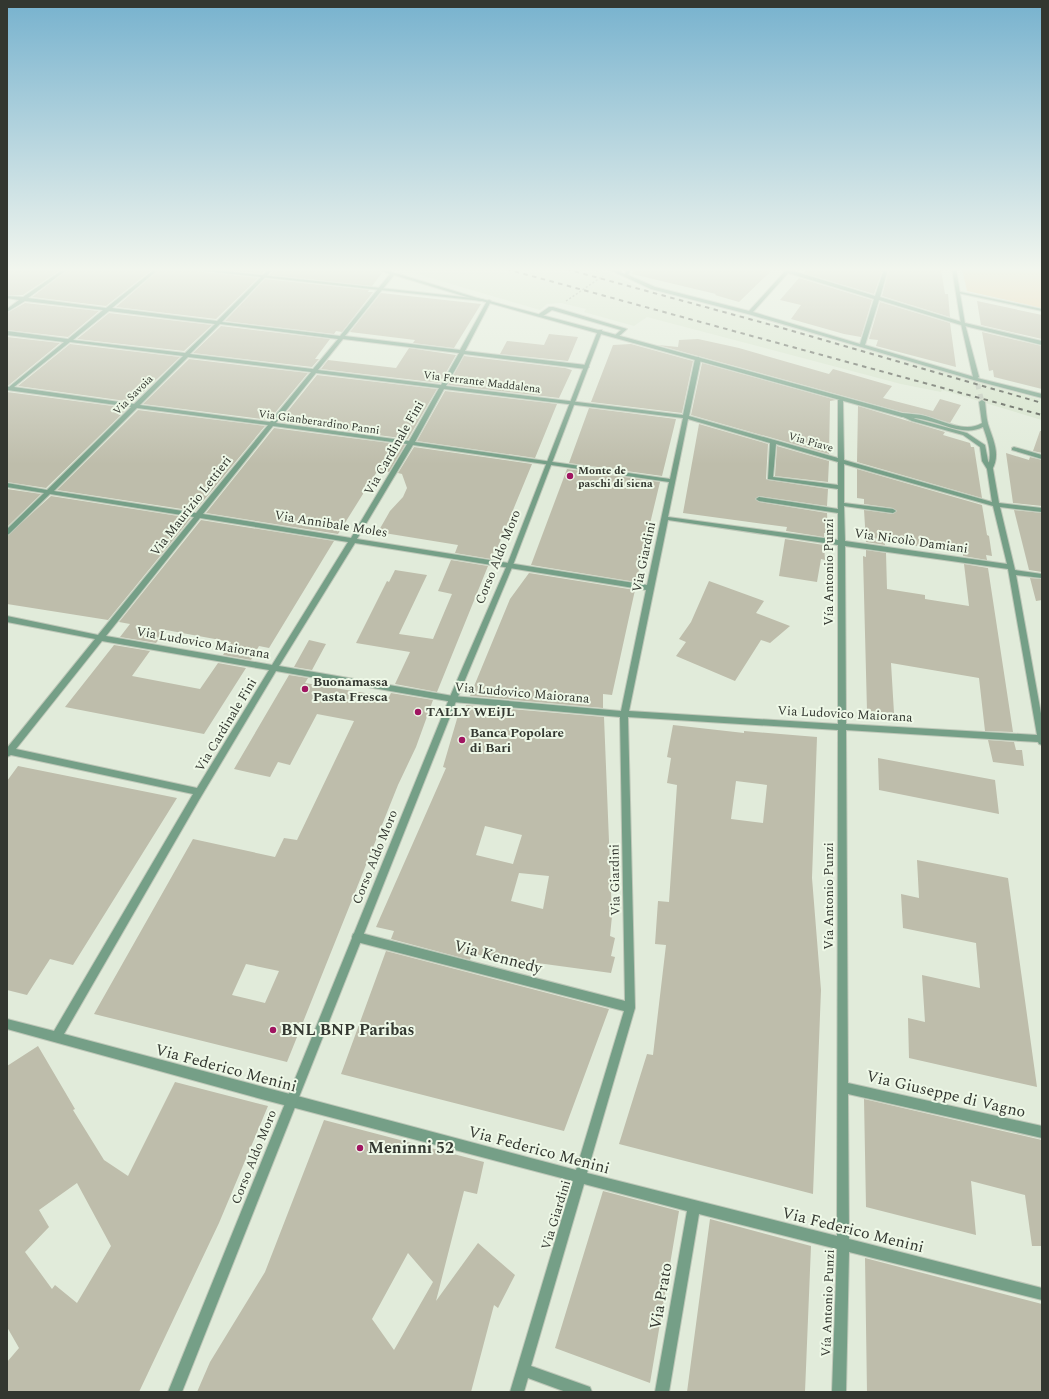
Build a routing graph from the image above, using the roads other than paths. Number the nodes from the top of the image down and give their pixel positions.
1 (17, 334) edge
2 (77, 334) edge
3 (207, 334) edge
4 (311, 334) edge
5 (345, 334) edge
6 (470, 334) edge
7 (599, 334) edge
8 (610, 334) edge
9 (822, 334) edge
10 (865, 334) edge
11 (966, 334) edge
12 (1006, 334) edge
13 (617, 336) joint
14 (342, 338) junction
15 (69, 341) junction
16 (1042, 343) edge
17 (862, 346) junction
18 (462, 352) junction
19 (187, 355) junction
20 (698, 359) junction
21 (586, 367) junction
22 (314, 371) junction
23 (978, 379) junction
24 (444, 387) junction
25 (8, 389) edge
26 (1042, 396) edge
27 (841, 400) junction
28 (982, 402) tunnel mouth
29 (573, 403) junction
30 (135, 406) junction
31 (902, 415) junction
32 (686, 417) junction
33 (985, 423) junction
34 (270, 425) junction
35 (774, 442) junction
36 (410, 444) junction
37 (1014, 449) dead end
38 (1042, 457) edge
39 (841, 460) junction
40 (550, 462) junction
41 (990, 469) junction
42 (673, 481) junction
43 (7, 485) edge
44 (841, 487) junction
45 (50, 492) junction
46 (759, 499) dead end
47 (996, 504) junction
48 (841, 508) junction
49 (1042, 510) edge
50 (893, 511) dead end
51 (199, 516) junction
52 (665, 518) junction
53 (7, 533) edge
54 (354, 540) junction
55 (842, 543) junction
56 (510, 565) junction
57 (1011, 569) junction
58 (1042, 576) edge
59 (650, 588) junction
60 (7, 619) edge
61 (101, 638) junction
62 (275, 668) junction
63 (453, 699) junction
64 (624, 714) junction
65 (842, 726) junction
66 (1042, 740) edge
67 (8, 752) edge
68 (199, 792) junction
69 (357, 937) junction
70 (630, 1008) junction
71 (7, 1024) edge
72 (56, 1038) junction
73 (842, 1087) junction
74 (290, 1102) junction
75 (1042, 1132) edge
76 (581, 1177) junction
77 (694, 1206) junction
78 (843, 1245) junction
79 (1042, 1294) edge
80 (524, 1370) junction
81 (175, 1392) edge
82 (517, 1392) edge
83 (585, 1392) edge
84 (662, 1392) edge
85 (839, 1392) edge

1 - 15 street, Via Ferrante Maddalena
2 - 15 street
3 - 19 street, Via Savoia
4 - 14 street
5 - 14 street, Via Maurizio Lettieri
6 - 18 street, Via Cardinale Fini
7 - 21 street, Corso Aldo Moro
8 - 13 street
9 - 17 street
10 - 17 street
11 - 23 street
12 - 16 street
13 - 20 street
14 - 18 street
14 - 22 street, Via Maurizio Lettieri
15 - 19 street, Via Ferrante Maddalena
15 - 25 street
17 - 23 street
18 - 21 street
18 - 24 street, Via Cardinale Fini
19 - 22 street, Via Ferrante Maddalena
19 - 30 street, Via Savoia
20 - 27 street
20 - 32 street, Via Giardini
21 - 29 street, Corso Aldo Moro
22 - 24 street, Via Ferrante Maddalena
22 - 34 street, Via Maurizio Lettieri
23 - 26 street
24 - 29 street, Via Ferrante Maddalena
24 - 36 street, Via Cardinale Fini
25 - 30 street, Via Gianberardino Panni
27 - 31 street
27 - 39 street, Vía Antonio Punzi
28 - 33 street
29 - 32 street, Via Piave
29 - 40 street, Corso Aldo Moro
30 - 34 street, Via Gianberardino Panni
30 - 45 street, Via Savoia
31 - 33 street
31 - 41 street
32 - 35 street, Via Piave
32 - 42 street, Via Giardini
33 - 41 street
34 - 36 street, Via Gianberardino Panni
34 - 51 street, Via Maurizio Lettieri
35 - 39 street, Via Piave
35 - 44 street
36 - 40 street, Via Gianberardino Panni
36 - 54 street, Via Cardinale Fini
37 - 38 street
39 - 44 street, Vía Antonio Punzi
39 - 47 street, Via Piave
40 - 42 street, Via Gianberardino Panni
40 - 56 street, Corso Aldo Moro
41 - 47 street
42 - 52 street, Via Giardini
43 - 45 street, Via Annibale Moles
44 - 48 street, Vía Antonio Punzi
45 - 51 street, Via Annibale Moles
45 - 53 street, Via Savoia
46 - 48 street
47 - 49 street, Via Piave
47 - 57 street
48 - 50 street
48 - 55 street, Vía Antonio Punzi
51 - 54 street, Via Annibale Moles
51 - 61 street, Via Maurizio Lettieri
52 - 55 street, Via Nicolò Damiani
52 - 59 street, Via Giardini
54 - 56 street, Via Annibale Moles
54 - 62 street, Via Cardinale Fini
55 - 57 street, Via Nicolò Damiani
55 - 65 street, Vía Antonio Punzi
56 - 59 street, Via Annibale Moles
56 - 63 street, Corso Aldo Moro
57 - 58 street, Via Nicolò Damiani
57 - 66 street
59 - 64 street, Via Giardini
60 - 61 street, Via Ludovico Maiorana
61 - 62 street, Via Ludovico Maiorana
61 - 67 street, Via Maurizio Lettieri
62 - 63 street, Via Ludovico Maiorana
62 - 68 street, Via Cardinale Fini
63 - 64 street, Via Ludovico Maiorana
63 - 69 street, Corso Aldo Moro
64 - 65 street, Via Ludovico Maiorana
64 - 70 street, Via Giardini
65 - 66 street, Via Ludovico Maiorana
65 - 73 street, Vía Antonio Punzi
67 - 68 street
68 - 72 street, Via Cardinale Fini
69 - 70 street, Via Kennedy
69 - 74 street, Corso Aldo Moro
70 - 76 street, Via Giardini
71 - 72 street, Via Federico Menini
72 - 74 street, Via Federico Menini
73 - 75 street, Via Giuseppe di Vagno
73 - 78 street, Vía Antonio Punzi
74 - 76 street, Via Federico Menini
74 - 81 street, Corso Aldo Moro
76 - 77 street, Via Federico Menini
76 - 80 street, Via Giardini
77 - 78 street, Via Federico Menini
77 - 84 street, Via Prato
78 - 79 street, Via Federico Menini
78 - 85 street, Vía Antonio Punzi
80 - 82 street, Via Giardini
80 - 83 street

